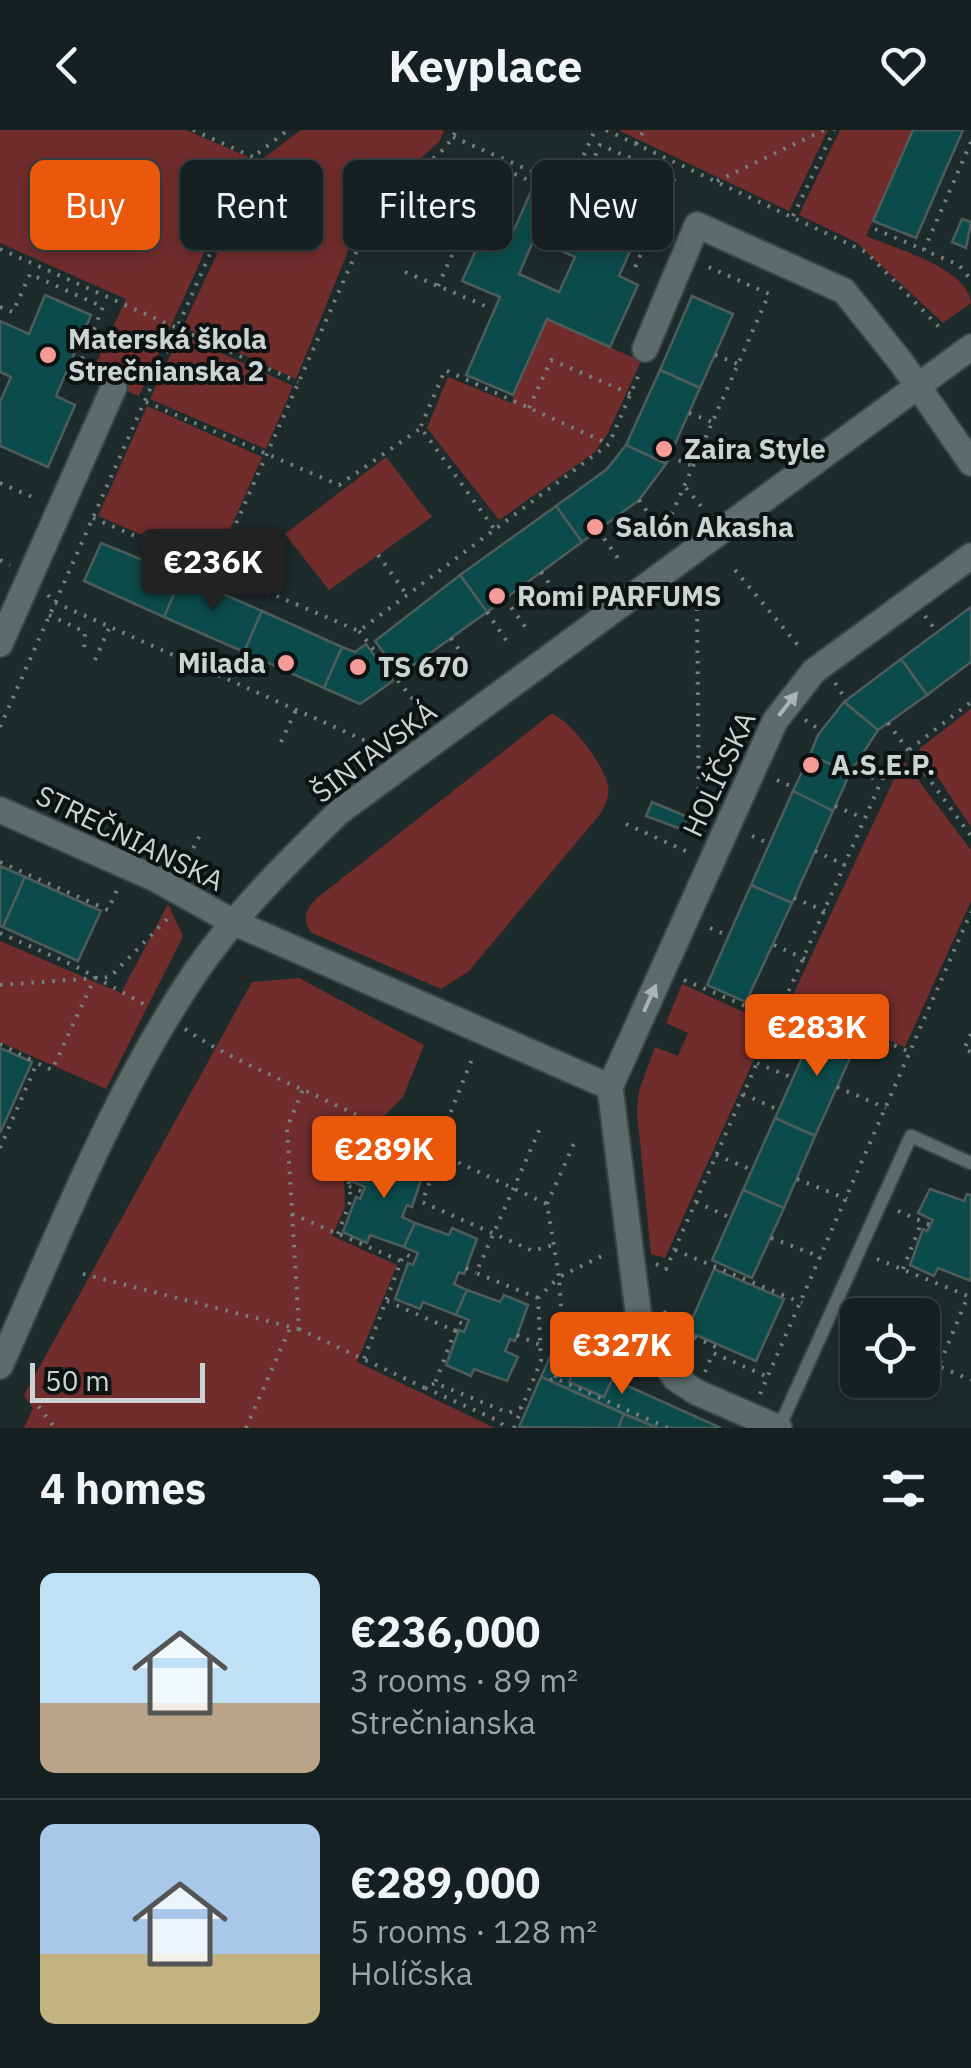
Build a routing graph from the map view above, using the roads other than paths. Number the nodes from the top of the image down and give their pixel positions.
1 (971, 347) edge
2 (645, 349) road end
3 (918, 386) junction
4 (114, 387) dead end
5 (971, 463) edge
6 (971, 556) edge
7 (0, 644) edge
8 (0, 810) edge
9 (233, 922) junction
10 (610, 1087) junction
11 (971, 1163) edge
12 (0, 1366) edge
13 (779, 1428) edge

1 - 3 street, ŠINTAVSKÁ
2 - 3 street
3 - 5 street
3 - 9 street, ŠINTAVSKÁ
4 - 7 street
10 -> 6 street, HOLÍČSKA
8 - 9 street, STREČNIANSKA
9 - 10 street
9 - 12 street, ŠINTAVSKÁ
10 - 13 street
11 - 13 lane

